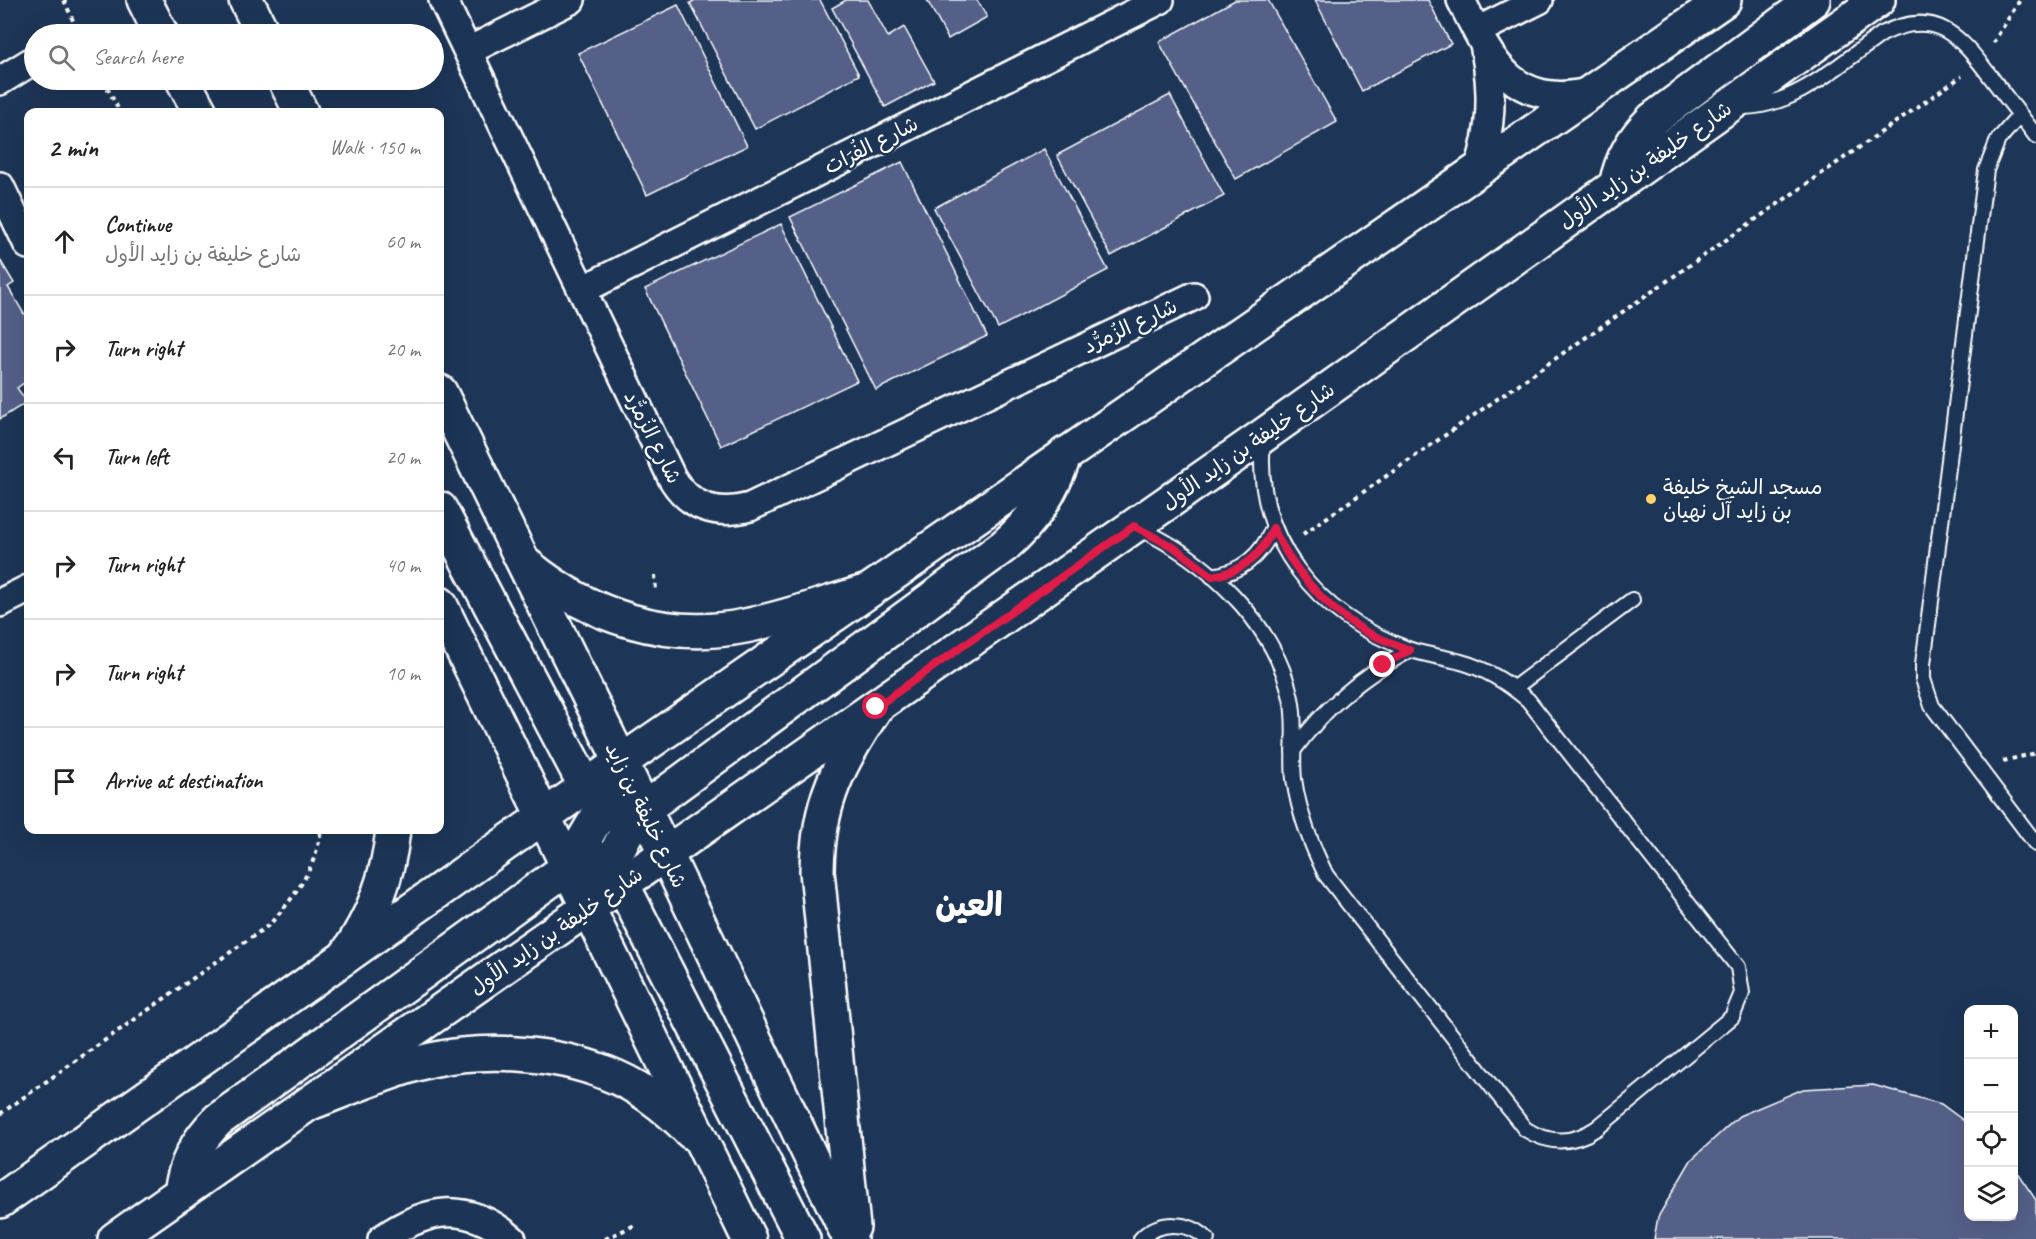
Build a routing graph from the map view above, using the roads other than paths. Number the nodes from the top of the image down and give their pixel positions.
1 (144, 0) edge
2 (246, 0) edge
3 (443, 0) edge
4 (570, 0) edge
5 (1160, 0) edge
6 (1461, 0) edge
7 (1539, 0) edge
8 (1724, 0) edge
9 (1814, 0) edge
10 (1878, 0) edge
11 (156, 24) edge
12 (258, 24) edge
13 (1481, 40) junction
14 (468, 51) junction
15 (24, 66) edge
16 (0, 81) edge
17 (188, 90) edge
18 (290, 90) edge
19 (1590, 92) junction
20 (1728, 106) junction
21 (198, 108) edge
22 (300, 108) edge
23 (2020, 115) junction
24 (2036, 136) edge
25 (1479, 168) junction
26 (0, 186) edge
27 (1616, 186) junction
28 (24, 237) edge
29 (582, 290) junction
30 (1194, 296) dead end
31 (444, 400) edge
32 (1264, 435) junction
33 (1065, 454) junction
34 (444, 516) edge
35 (1134, 526) junction
36 (1273, 528) junction
37 (524, 563) junction
38 (1212, 576) junction
39 (24, 591) edge
40 (868, 591) junction
41 (1632, 600) dead end
42 (0, 603) edge
43 (444, 612) edge
44 (1410, 650) junction
45 (1514, 688) junction
46 (876, 707) junction
47 (1293, 751) junction
48 (621, 762) junction
49 (595, 796) junction
50 (543, 818) junction
51 (636, 818) junction
52 (392, 834) edge
53 (2036, 844) edge
54 (666, 854) junction
55 (575, 858) junction
56 (614, 876) junction
57 (587, 909) junction
58 (345, 957) junction
59 (310, 1103) junction
60 (703, 1144) junction
61 (181, 1193) junction
62 (0, 1201) edge
63 (115, 1239) edge
64 (382, 1239) edge
65 (512, 1239) edge
66 (749, 1239) edge
67 (803, 1239) edge
68 (850, 1239) edge
69 (854, 1239) edge
70 (1142, 1239) edge
71 (1207, 1239) edge

1 - 11 main road
2 - 12 main road
3 - 14 street, شارع الزُمرُّد
4 - 14 street
5 - 29 street, شارع الفُرَات
6 - 13 street
7 - 13 street
8 - 19 main road
9 - 27 main road
10 - 20 main road, شارع خليفة بن زايد الأول
13 - 19 street
13 - 25 street
14 - 29 street, شارع الزُمرُّد
15 - 16 street
17 - 21 main road
18 - 22 main road
19 - 25 main road
20 - 23 lane
20 - 27 main road, شارع خليفة بن زايد الأول
23 - 24 lane
23 - 53 lane
25 - 33 main road
26 - 28 street
27 - 32 main road, شارع خليفة بن زايد الأول
29 - 30 street, شارع الزُمرُّد
31 - 37 main road, شارع خليفة بن زايد
32 - 35 main road, شارع خليفة بن زايد الأول
32 - 36 lane
33 - 40 main road
33 - 51 main road
34 - 49 main road
35 - 38 lane
35 - 46 main road, شارع خليفة بن زايد الأول
36 - 38 lane
36 - 44 lane
37 - 40 main road
37 - 48 main road, شارع خليفة بن زايد
38 - 47 lane
39 - 42 street
40 - 48 main road
41 - 45 lane
43 - 50 main road
44 - 45 lane
44 - 47 lane
45 - 47 lane
46 - 54 main road, شارع خليفة بن زايد الأول
46 - 69 main road
48 - 49 main road
48 - 51 main road, شارع خليفة بن زايد
49 - 50 main road
49 - 51 main road
49 - 55 main road
50 - 55 main road
50 - 58 main road
51 - 54 main road, شارع خليفة بن زايد
51 - 56 main road
52 - 58 main road
54 - 56 main road, شارع خليفة بن زايد الأول
54 - 68 main road, شارع خليفة بن زايد
55 - 56 main road
55 - 57 main road
55 - 61 main road
56 - 57 main road, شارع خليفة بن زايد الأول
56 - 67 main road
57 - 59 main road, شارع خليفة بن زايد الأول
57 - 60 main road
58 - 62 main road
59 - 60 main road
59 - 61 main road, شارع خليفة بن زايد الأول
60 - 66 main road
61 - 63 main road, شارع خليفة بن زايد الأول
64 - 65 street
70 - 71 lane

